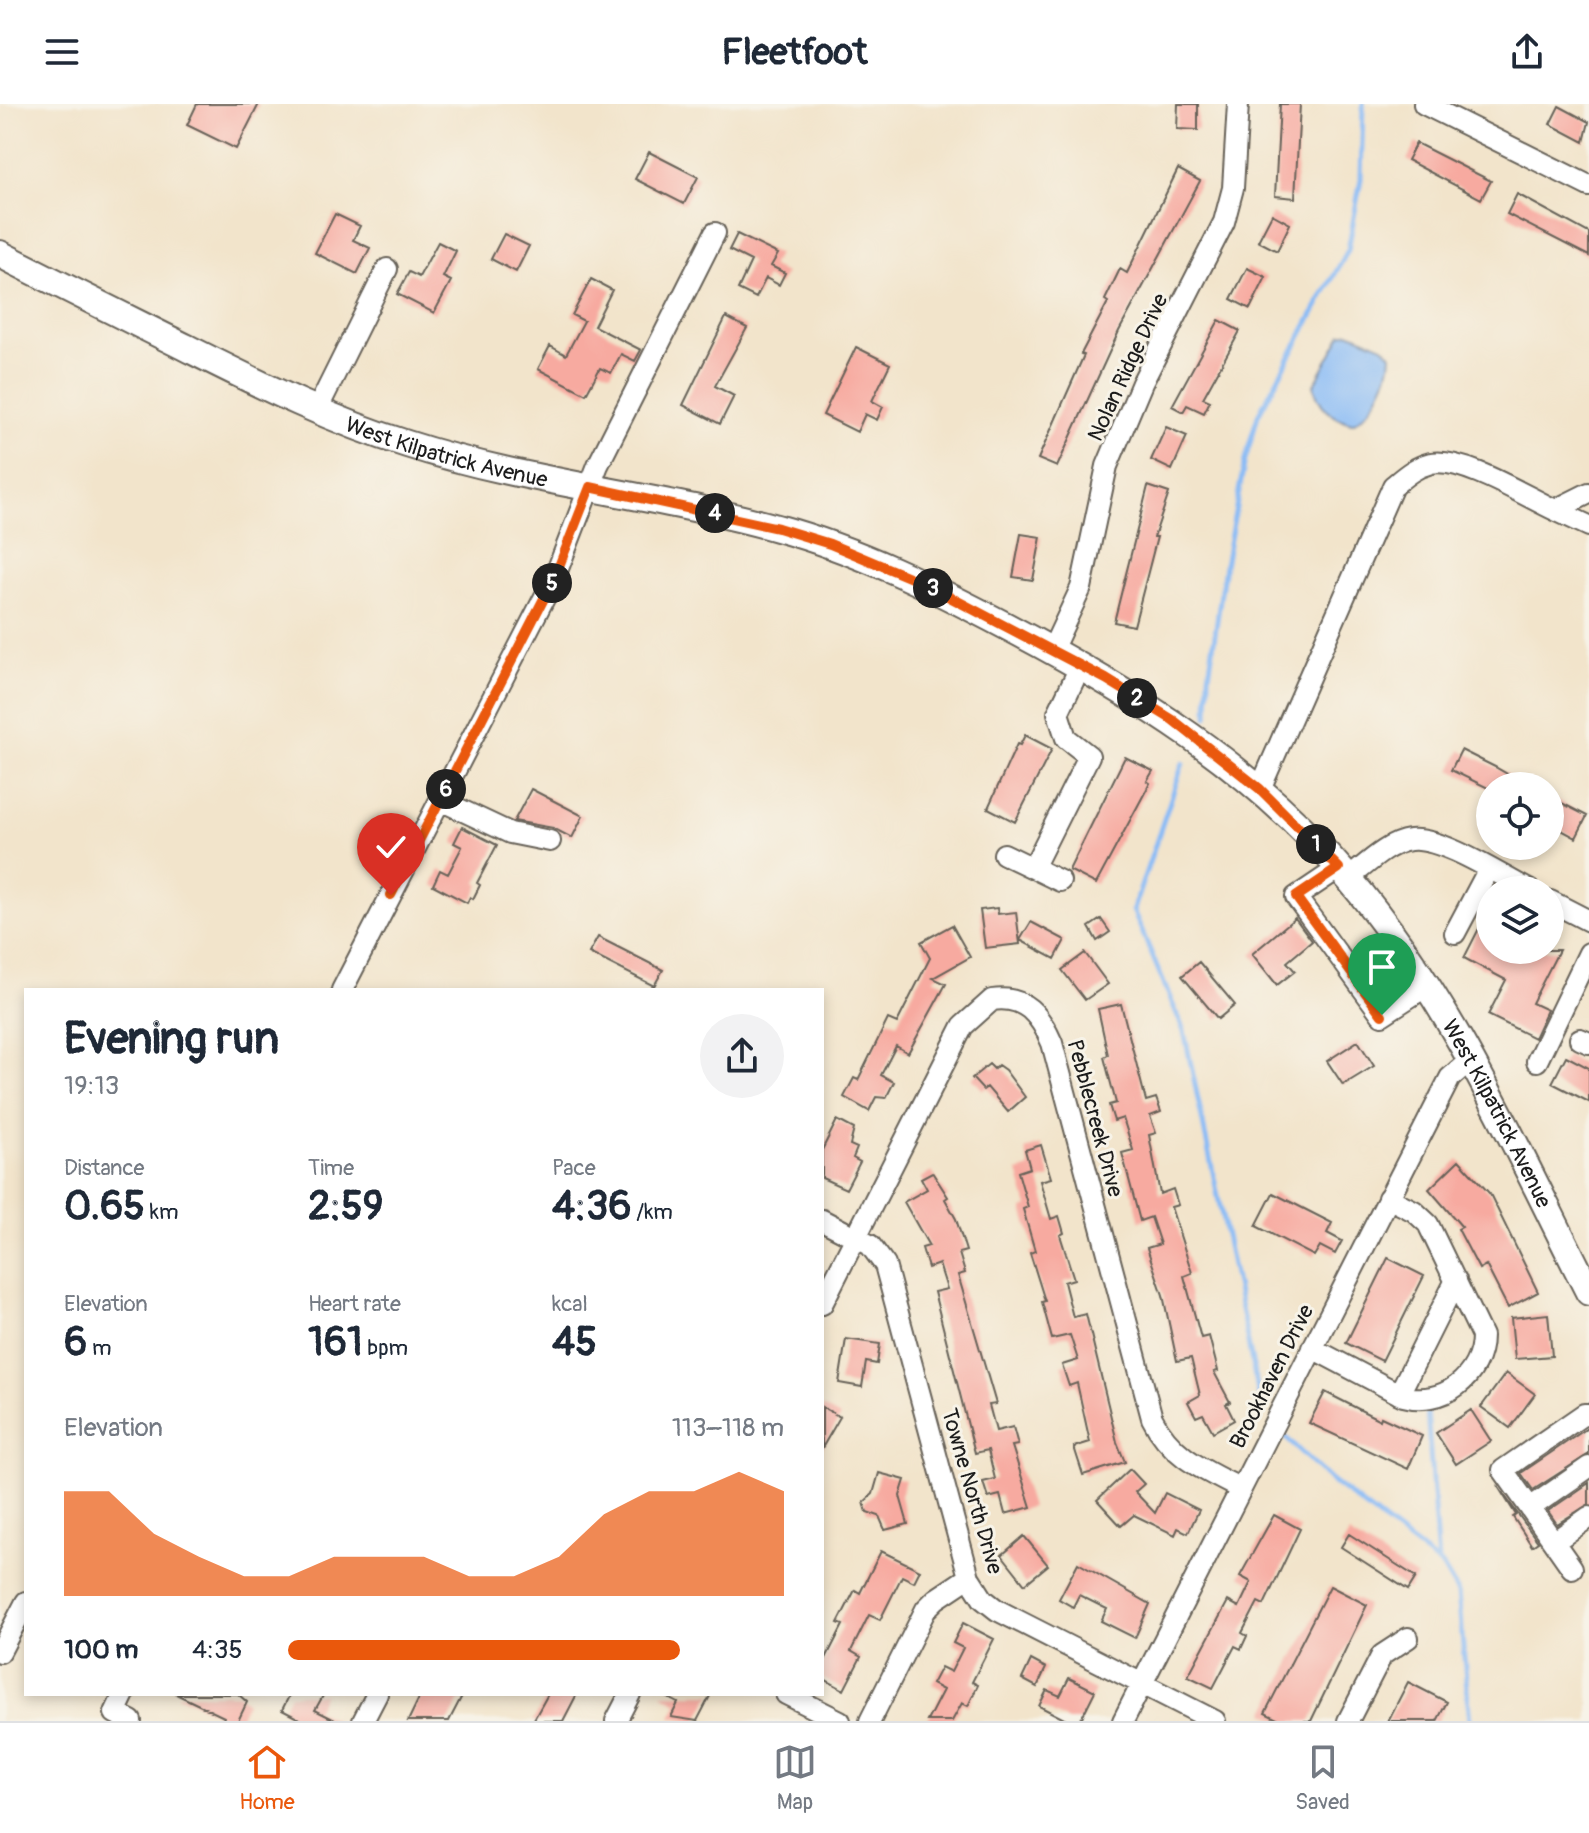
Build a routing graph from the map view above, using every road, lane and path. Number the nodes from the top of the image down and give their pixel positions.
1 (1238, 104) edge
2 (1424, 104) edge
3 (1451, 110) edge
4 (1589, 186) edge
5 (715, 233) dead end
6 (0, 254) edge
7 (387, 269) dead end
8 (317, 410) junction
9 (590, 487) junction
10 (1589, 493) edge
11 (1555, 510) junction
12 (1589, 526) edge
13 (1052, 650) junction
14 (1081, 665) junction
15 (1260, 789) junction
16 (440, 800) junction
17 (550, 841) dead end
18 (1004, 854) dead end
19 (1033, 868) junction
20 (1489, 869) junction
21 (1344, 874) junction
22 (1502, 876) edge
23 (1060, 881) dead end
24 (1564, 908) edge
25 (1589, 921) edge
26 (1455, 933) dead end
27 (1589, 953) edge
28 (1428, 985) junction
29 (343, 988) edge
30 (1470, 1060) junction
31 (1537, 1061) dead end
32 (1388, 1198) junction
33 (824, 1221) edge
34 (857, 1238) junction
35 (1456, 1280) junction
36 (1589, 1292) edge
37 (824, 1300) edge
38 (1312, 1348) junction
39 (1399, 1394) junction
40 (1589, 1414) edge
41 (1589, 1467) edge
42 (1241, 1489) junction
43 (1530, 1508) junction
44 (1589, 1517) edge
45 (1554, 1542) junction
46 (1572, 1568) dead end
47 (969, 1577) junction
48 (24, 1606) edge
49 (1408, 1638) dead end
50 (0, 1652) edge
51 (1142, 1684) junction
52 (124, 1696) edge
53 (376, 1696) edge
54 (629, 1696) edge
55 (790, 1696) edge
56 (123, 1717) edge
57 (363, 1721) edge
58 (616, 1721) edge
59 (840, 1721) edge
60 (870, 1721) edge
61 (1123, 1721) edge
62 (1215, 1721) edge
63 (1348, 1721) edge

1 - 13 street, Nolan Ridge Drive
2 - 3 street
3 - 4 street
5 - 9 street
6 - 8 main road, West Kilpatrick Avenue
7 - 8 street
8 - 9 main road, West Kilpatrick Avenue
9 - 13 main road, West Kilpatrick Avenue
9 - 16 street
10 - 11 street
11 - 12 street
11 - 15 street
13 - 14 main road, West Kilpatrick Avenue
14 - 15 main road, West Kilpatrick Avenue
14 - 19 street
15 - 21 main road, West Kilpatrick Avenue
16 - 17 street
16 - 29 street
18 - 19 street
19 - 23 street
20 - 21 street
20 - 22 street
20 - 26 street
21 - 28 main road, West Kilpatrick Avenue
21 - 28 street
24 - 25 street
27 - 31 street
28 - 30 main road, West Kilpatrick Avenue
30 - 32 street, Brookhaven Drive
30 - 36 main road, West Kilpatrick Avenue
32 - 35 street
32 - 38 street, Brookhaven Drive
33 - 34 street, Towne North Drive
34 - 37 street, Pebblecreek Drive
34 - 42 street, Pebblecreek Drive
34 - 47 street, Towne North Drive
35 - 39 street
35 - 39 street
38 - 39 street
38 - 42 street, Brookhaven Drive
40 - 43 street
41 - 43 street
42 - 51 street, Brookhaven Drive
43 - 45 street
44 - 45 street
45 - 46 street
47 - 51 street, Towne North Drive
47 - 60 street
48 - 50 street
49 - 63 street
51 - 61 street, Brookhaven Drive
51 - 62 street, Towne North Drive
52 - 56 street
53 - 57 street
54 - 58 street
55 - 59 street

